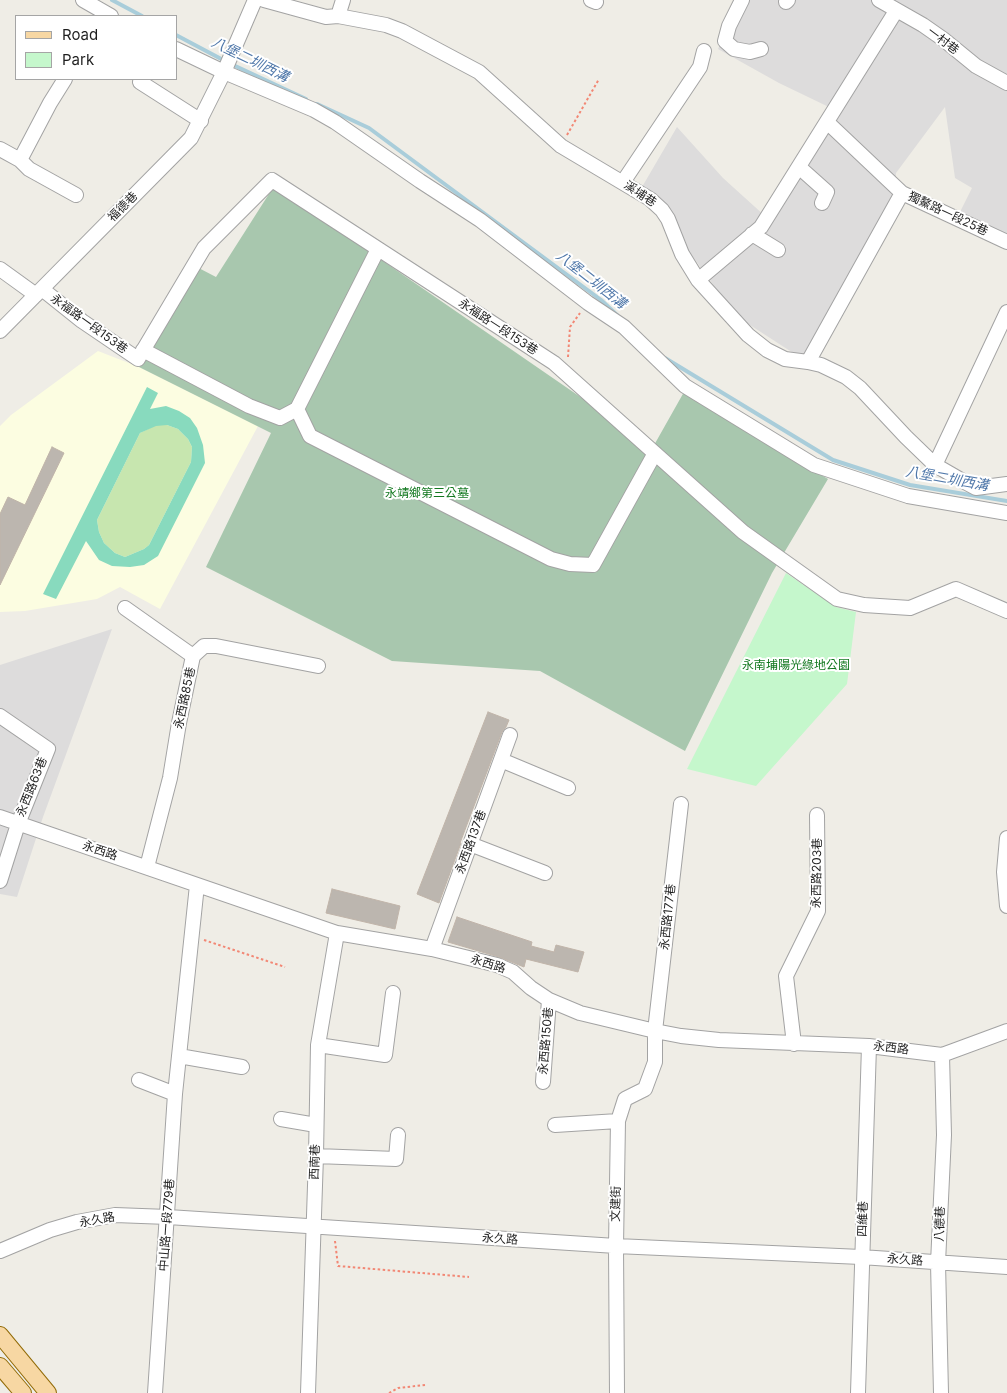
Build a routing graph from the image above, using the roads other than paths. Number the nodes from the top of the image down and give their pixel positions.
1 (83, 0) edge
2 (255, 0) edge
3 (264, 0) edge
4 (343, 0) edge
5 (742, 0) edge
6 (879, 0) edge
7 (896, 11) junction
8 (95, 12) edge
9 (338, 16) junction
10 (178, 50) edge
11 (761, 50) dead end
12 (704, 51) dead end
13 (226, 67) junction
14 (65, 80) edge
15 (140, 82) dead end
16 (1007, 83) edge
17 (201, 120) junction
18 (827, 122) junction
19 (0, 148) edge
20 (20, 160) junction
21 (798, 167) junction
22 (623, 182) junction
23 (902, 193) junction
24 (76, 195) dead end
25 (822, 203) dead end
26 (752, 234) junction
27 (1007, 242) edge
28 (378, 249) junction
29 (778, 250) dead end
30 (0, 270) edge
31 (698, 280) junction
32 (39, 292) junction
33 (1007, 312) edge
34 (0, 331) edge
35 (143, 350) junction
36 (808, 362) junction
37 (297, 409) junction
38 (655, 453) junction
39 (935, 465) junction
40 (1007, 484) edge
41 (1007, 513) edge
42 (125, 608) dead end
43 (1007, 611) edge
44 (194, 656) junction
45 (318, 666) dead end
46 (0, 716) edge
47 (510, 735) dead end
48 (502, 760) junction
49 (568, 788) dead end
50 (681, 804) dead end
51 (817, 815) dead end
52 (0, 817) edge
53 (18, 824) junction
54 (1007, 838) edge
55 (470, 844) junction
56 (147, 867) junction
57 (544, 873) dead end
58 (0, 881) edge
59 (197, 885) junction
60 (1007, 906) edge
61 (337, 933) junction
62 (432, 949) junction
63 (393, 993) dead end
64 (549, 1000) junction
65 (656, 1031) junction
66 (1007, 1031) edge
67 (794, 1044) junction
68 (318, 1045) junction
69 (869, 1046) junction
70 (942, 1055) junction
71 (179, 1056) junction
72 (242, 1067) dead end
73 (139, 1080) dead end
74 (543, 1082) dead end
75 (175, 1094) junction
76 (281, 1119) dead end
77 (618, 1121) junction
78 (316, 1125) junction
79 (555, 1126) dead end
80 (398, 1135) dead end
81 (316, 1156) junction
82 (168, 1217) junction
83 (313, 1227) junction
84 (616, 1246) junction
85 (0, 1251) edge
86 (861, 1257) junction
87 (938, 1263) junction
88 (1007, 1267) edge
89 (0, 1335) edge
90 (0, 1366) edge
91 (23, 1393) edge
92 (48, 1393) edge
93 (155, 1393) edge
94 (308, 1393) edge
95 (617, 1393) edge
96 (858, 1393) edge
97 (941, 1393) edge

1 - 8 street
2 - 13 street, 福德巷
3 - 9 street, 溪埔巷
4 - 9 street
5 - 11 street
6 - 7 street, 一村巷
7 - 16 street, 一村巷
7 - 18 street
9 - 22 street, 溪埔巷
10 - 13 street
12 - 22 street
13 - 17 street, 福德巷
13 - 41 street
14 - 20 street
15 - 17 street
17 - 32 street, 福德巷
18 - 21 street
18 - 23 street, 獨鰲路一段25巷
19 - 20 street
20 - 24 street
21 - 25 street
21 - 26 street
22 - 31 street, 溪埔巷
23 - 27 street, 獨鰲路一段25巷
23 - 36 street
26 - 29 street
26 - 31 street
28 - 35 street, 永福路一段153巷
28 - 37 street
28 - 38 street, 永福路一段153巷
30 - 32 street
31 - 36 street, 溪埔巷
32 - 34 street, 福德巷
32 - 35 street, 永福路一段153巷
33 - 39 street
35 - 37 street
36 - 39 street, 溪埔巷
37 - 38 street
38 - 43 street, 永福路一段153巷
39 - 40 street, 溪埔巷
42 - 44 street
44 - 45 street, 永西路85巷
44 - 56 street, 永西路85巷
46 - 53 street, 永西路63巷
47 - 48 street, 永西路137巷
48 - 49 street
48 - 55 street, 永西路137巷
50 - 65 street, 永西路177巷
51 - 67 street, 永西路203巷
52 - 53 street, 永西路
53 - 56 street, 永西路
53 - 58 street
54 - 60 street
55 - 57 street
55 - 62 street, 永西路137巷
56 - 59 street, 永西路
59 - 61 street, 永西路
59 - 71 street, 中山路一段779巷
61 - 62 street, 永西路
61 - 68 street, 西南巷
62 - 64 street, 永西路
63 - 68 street
64 - 65 street, 永西路
64 - 74 street, 永西路150巷
65 - 67 street, 永西路
65 - 77 street, 文建街
66 - 70 street, 永西路
67 - 69 street, 永西路
68 - 78 street, 西南巷
69 - 70 street, 永西路
69 - 86 street, 四維巷
70 - 87 street, 八德巷
71 - 72 street
71 - 75 street, 中山路一段779巷
73 - 75 street
75 - 82 street, 中山路一段779巷
76 - 78 street
77 - 79 street
77 - 84 street, 文建街
78 - 81 street, 西南巷
80 - 81 street
81 - 83 street, 西南巷
82 - 83 street, 永久路
82 - 85 street, 永久路
82 - 93 street, 中山路一段779巷
83 - 84 street, 永久路
83 - 94 street, 西南巷
84 - 86 street, 永久路
84 - 95 street, 文建街
86 - 87 street, 永久路
86 - 96 street, 四維巷
87 - 88 street, 永久路
87 - 97 street, 八德巷
89 - 92 main road
90 - 91 main road

